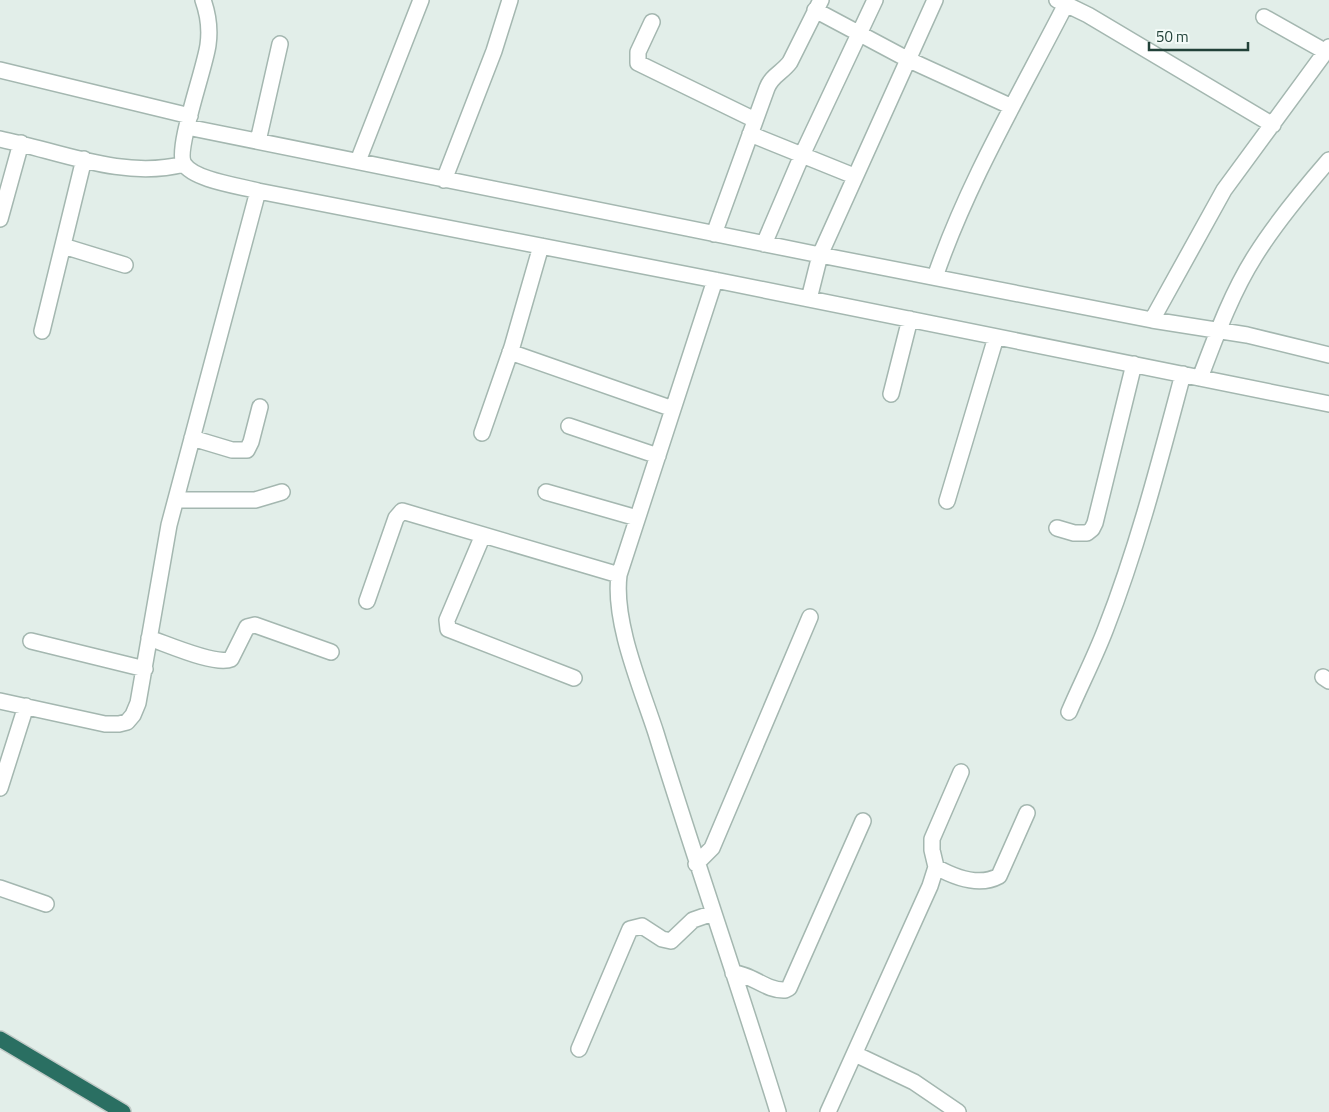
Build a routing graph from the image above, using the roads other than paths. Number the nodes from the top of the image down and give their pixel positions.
1 (203, 0) edge
2 (421, 0) edge
3 (510, 0) edge
4 (875, 0) edge
5 (935, 0) edge
6 (1062, 2) edge
7 (818, 5) edge
8 (1264, 17) dead end
9 (652, 22) dead end
10 (858, 33) junction
11 (280, 44) dead end
12 (1328, 49) edge
13 (907, 59) junction
14 (0, 70) edge
15 (1012, 107) junction
16 (189, 122) junction
17 (1273, 125) junction
18 (752, 127) junction
19 (0, 139) edge
20 (258, 141) junction
21 (21, 143) junction
22 (802, 155) junction
23 (84, 159) junction
24 (1329, 160) edge
25 (358, 161) junction
26 (184, 164) junction
27 (854, 176) junction
28 (444, 180) junction
29 (258, 191) junction
30 (0, 219) edge
31 (714, 234) junction
32 (764, 244) junction
33 (63, 246) junction
34 (541, 246) junction
35 (819, 260) junction
36 (125, 265) dead end
37 (935, 277) junction
38 (715, 280) junction
39 (811, 293) junction
40 (910, 319) junction
41 (1152, 320) junction
42 (42, 331) dead end
43 (996, 337) junction
44 (1216, 337) junction
45 (510, 352) junction
46 (1328, 352) edge
47 (1134, 364) junction
48 (1203, 371) junction
49 (1183, 374) junction
50 (891, 394) dead end
51 (1329, 404) edge
52 (260, 407) dead end
53 (673, 409) junction
54 (569, 426) dead end
55 (482, 433) dead end
56 (192, 438) junction
57 (658, 456) junction
58 (282, 492) dead end
59 (546, 492) dead end
60 (176, 500) junction
61 (946, 500) dead end
62 (637, 518) junction
63 (1057, 528) dead end
64 (483, 535) junction
65 (619, 575) junction
66 (366, 601) dead end
67 (810, 617) dead end
68 (150, 638) junction
69 (31, 641) dead end
70 (332, 652) dead end
71 (145, 669) junction
72 (574, 678) dead end
73 (0, 701) edge
74 (26, 706) junction
75 (1069, 712) dead end
76 (961, 772) dead end
77 (0, 788) edge
78 (1027, 813) dead end
79 (863, 821) dead end
80 (696, 864) junction
81 (936, 868) junction
82 (0, 888) edge
83 (46, 904) dead end
84 (713, 914) junction
85 (733, 973) junction
86 (0, 1039) edge
87 (579, 1049) dead end
88 (855, 1054) junction
89 (123, 1112) edge
90 (778, 1112) edge
91 (828, 1112) edge
92 (958, 1112) edge

1 - 16 street
2 - 25 street
3 - 28 street
4 - 10 street
5 - 13 street
6 - 15 street
6 - 17 street
7 - 10 street
7 - 18 street
8 - 12 street
9 - 18 street
10 - 13 street
10 - 22 street
11 - 20 street
12 - 17 street
13 - 15 street
13 - 27 street
14 - 16 street
15 - 37 street
16 - 20 street
16 - 26 street
17 - 41 street
18 - 22 street
18 - 31 street
19 - 21 street
20 - 25 street
21 - 23 street
21 - 30 street
22 - 27 street
22 - 32 street
23 - 26 street
23 - 33 street
24 - 44 street
25 - 28 street
26 - 29 street
27 - 35 street
28 - 31 street
29 - 34 street
29 - 56 street
31 - 32 street
32 - 35 street
33 - 36 street
33 - 42 street
34 - 38 street
34 - 45 street
35 - 37 street
35 - 39 street
37 - 41 street
38 - 39 street
38 - 53 street
39 - 40 street
40 - 43 street
40 - 50 street
41 - 44 street
43 - 47 street
43 - 61 street
44 - 46 street
44 - 48 street
45 - 53 street
45 - 55 street
47 - 49 street
47 - 63 street
48 - 49 street
48 - 51 street
49 - 75 street
52 - 56 street
53 - 57 street
54 - 57 street
56 - 60 street
57 - 62 street
58 - 60 street
59 - 62 street
60 - 68 street
62 - 65 street
64 - 65 street
64 - 66 street
64 - 72 street
65 - 80 street
67 - 80 street
68 - 70 street
68 - 71 street
69 - 71 street
71 - 74 street
73 - 74 street
74 - 77 street
76 - 81 street
78 - 81 street
79 - 85 street
80 - 84 street
81 - 88 street
82 - 83 street
84 - 85 street
84 - 87 street
85 - 90 street
86 - 89 highway
88 - 91 street
88 - 92 street

